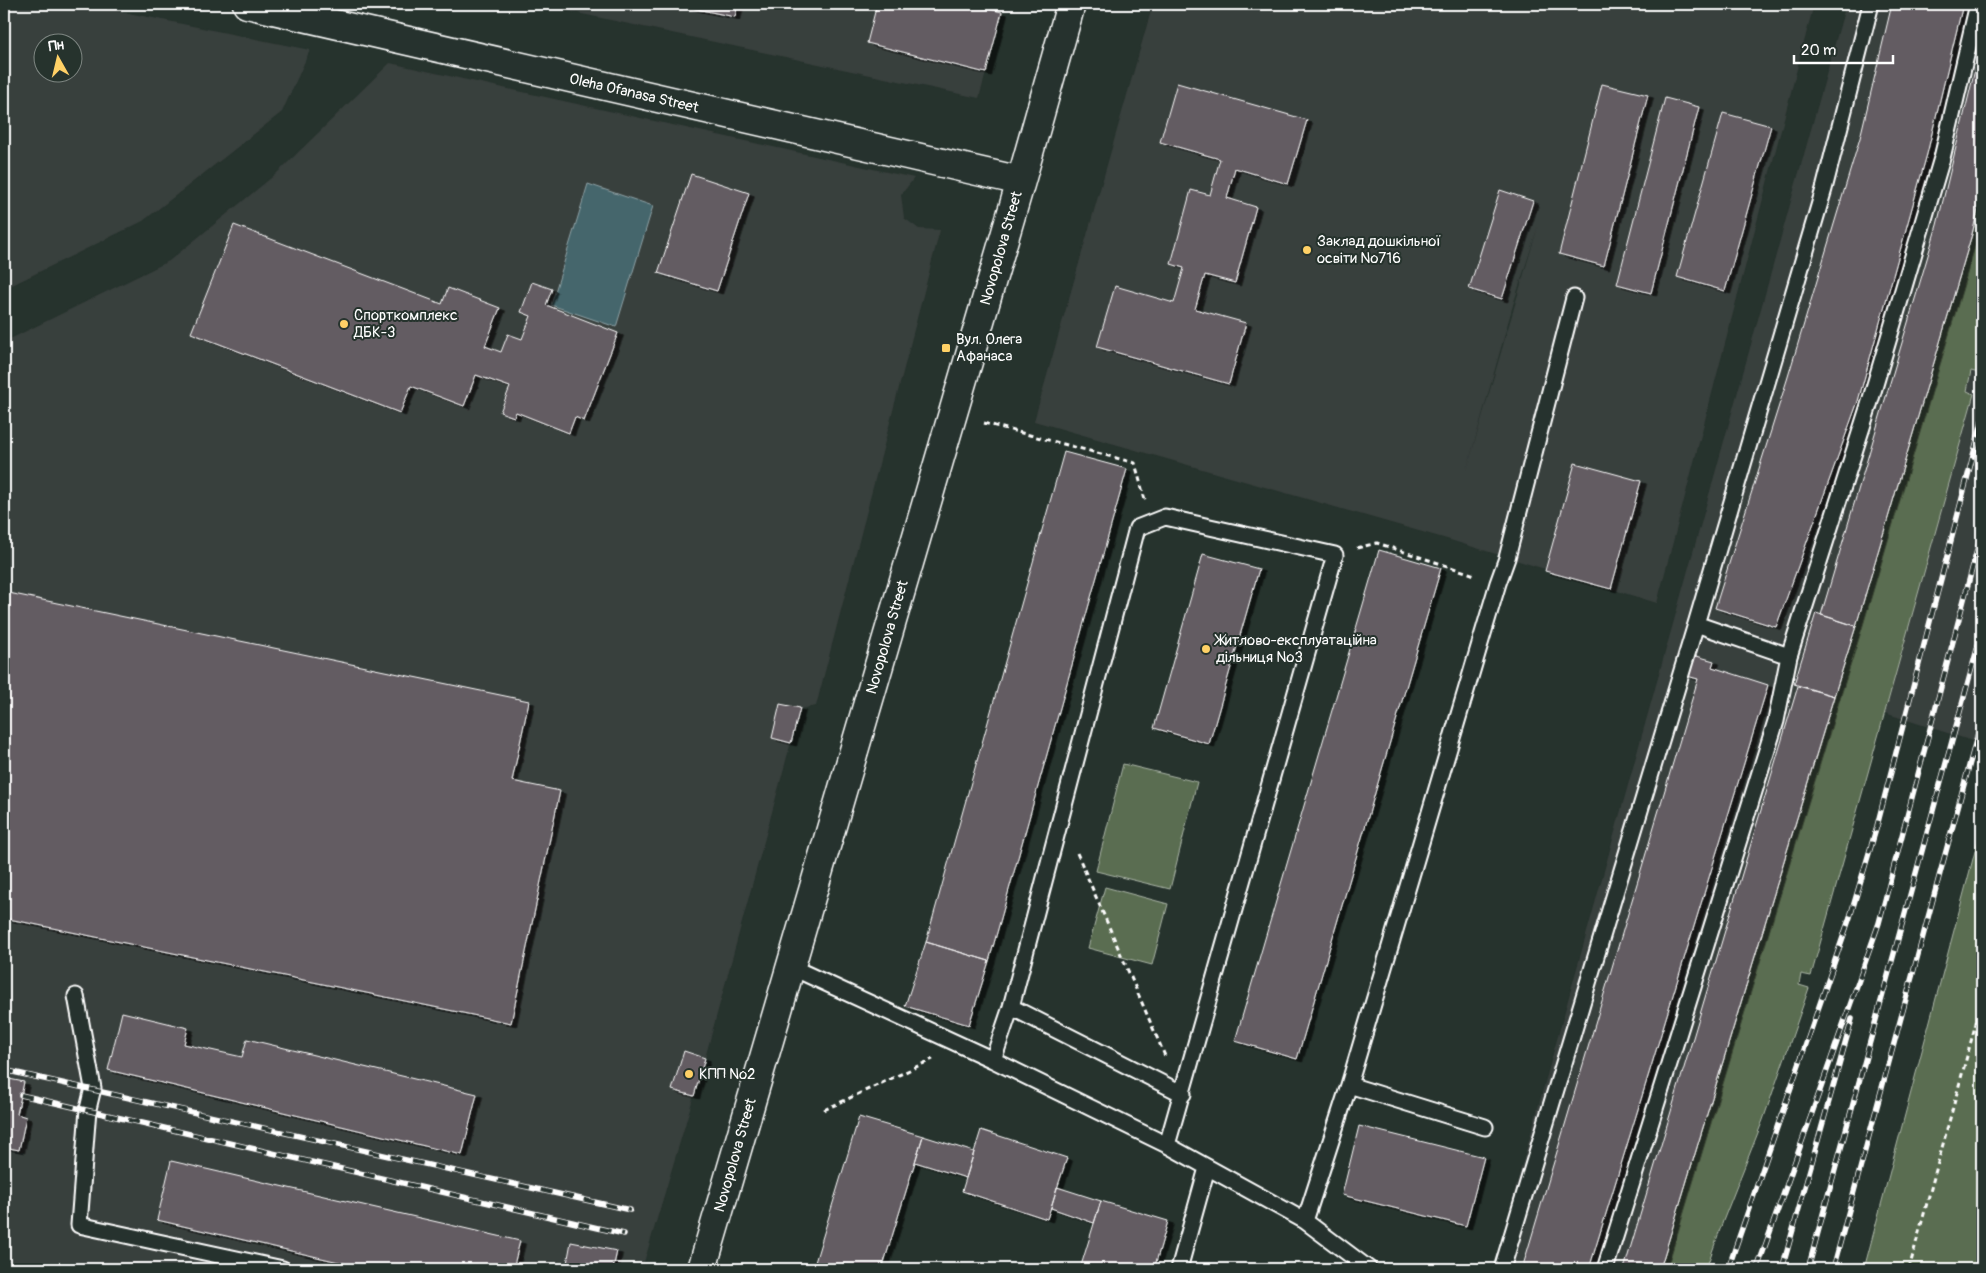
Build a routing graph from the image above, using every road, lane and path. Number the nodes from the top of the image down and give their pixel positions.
1 (246, 4) edge
2 (1071, 4) edge
3 (1871, 4) edge
4 (1978, 4) edge
5 (1021, 182) junction
6 (1574, 298) dead end
7 (984, 423) dead end
8 (1151, 522) junction
9 (1335, 555) junction
10 (1498, 583) junction
11 (1696, 624) junction
12 (1789, 656) junction
13 (1062, 816) junction
14 (790, 967) junction
15 (76, 996) dead end
16 (1982, 1001) edge
17 (1011, 1007) junction
18 (962, 1046) junction
19 (993, 1060) junction
20 (1349, 1085) junction
21 (1182, 1094) junction
22 (824, 1110) dead end
23 (1485, 1127) dead end
24 (1168, 1145) junction
25 (1208, 1168) junction
26 (1305, 1221) junction
27 (283, 1269) edge
28 (702, 1269) edge
29 (1180, 1269) edge
30 (1369, 1269) edge
31 (1502, 1269) edge
32 (1605, 1269) edge
33 (1909, 1269) edge

1 - 5 street, Oleha Ofanasa Street
2 - 5 street, Novopolova Street
3 - 11 lane
4 - 12 lane
5 - 14 street, Novopolova Street
6 - 10 lane
7 - 8 path
8 - 9 lane
8 - 13 lane
9 - 10 path
9 - 21 lane
10 - 20 lane
11 - 12 lane
11 - 31 lane
12 - 32 lane
13 - 17 lane
13 - 21 path
14 - 18 lane
14 - 28 street, Novopolova Street
15 - 27 lane
16 - 33 path
17 - 19 lane
17 - 21 lane
18 - 19 lane
18 - 22 path
19 - 24 lane
20 - 23 lane
20 - 26 lane
21 - 24 lane
24 - 25 lane
25 - 26 lane
25 - 29 lane
26 - 30 lane

